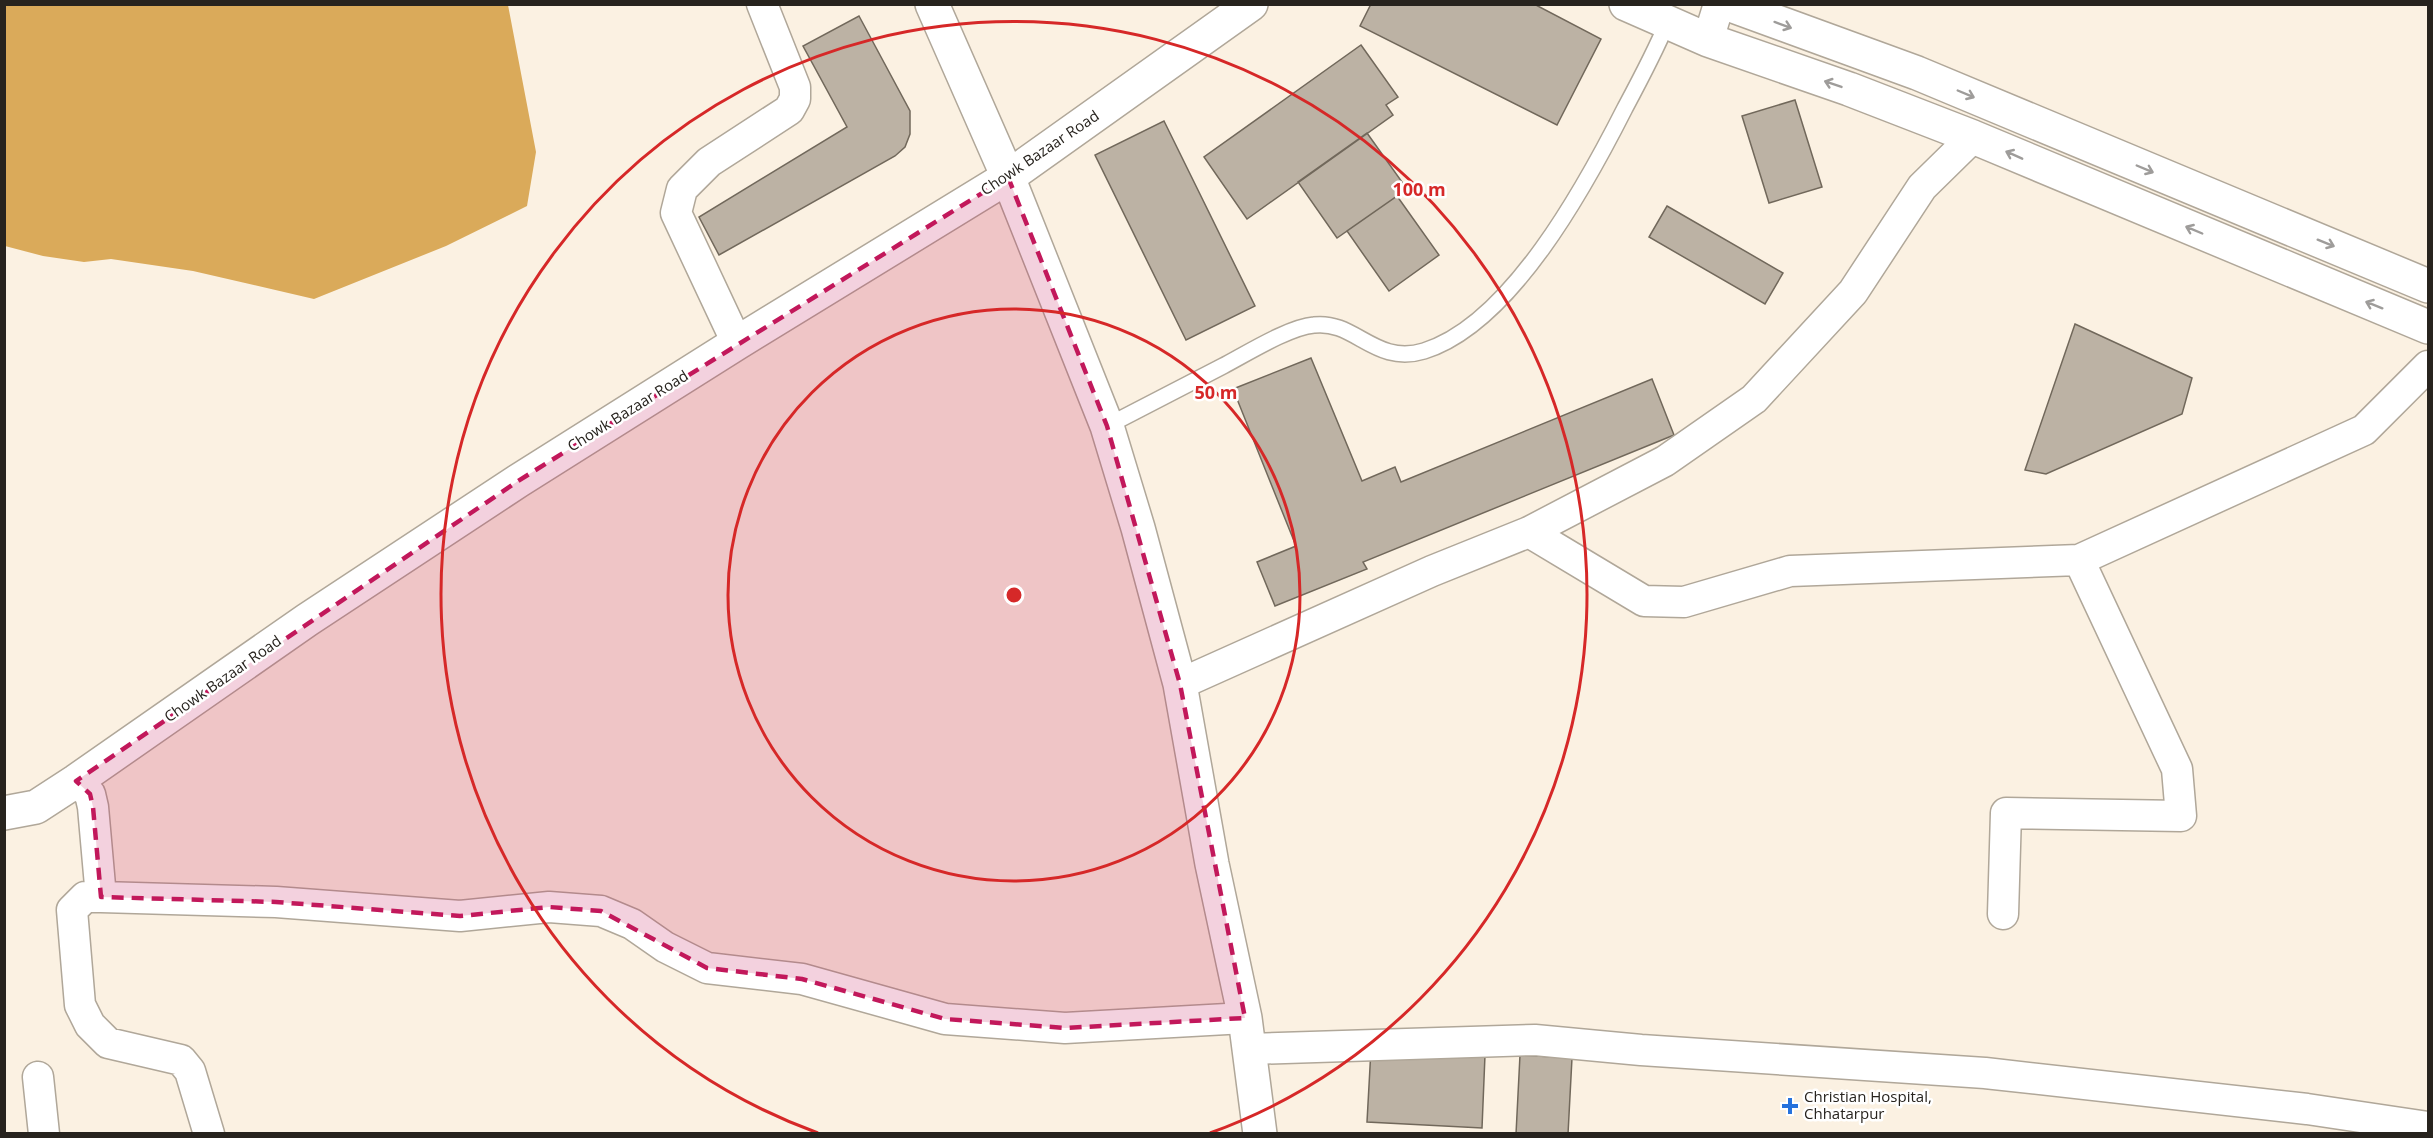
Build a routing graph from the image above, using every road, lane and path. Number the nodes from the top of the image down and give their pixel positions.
1 (762, 4) edge
2 (932, 4) edge
3 (1251, 4) edge
4 (1626, 4) edge
5 (1719, 4) edge
6 (1728, 4) edge
7 (1667, 23) junction
8 (1708, 40) junction
9 (1973, 137) junction
10 (1008, 177) junction
11 (2428, 286) edge
12 (2428, 327) edge
13 (737, 343) junction
14 (2428, 366) edge
15 (1107, 426) junction
16 (1529, 532) junction
17 (2079, 560) junction
18 (1180, 684) junction
19 (76, 781) junction
20 (4, 813) edge
21 (100, 897) junction
22 (2003, 914) dead end
23 (1248, 1033) junction
24 (38, 1077) dead end
25 (2349, 1124) edge
26 (2428, 1127) edge
27 (44, 1134) edge
28 (209, 1134) edge
29 (1260, 1134) edge

1 - 13 street
2 - 10 main road
3 - 10 main road, Chowk Bazaar Road
4 - 7 main road
5 - 8 street
6 -> 11 main road
7 - 8 main road
7 - 15 lane
9 -> 8 main road
12 -> 9 main road
9 - 16 street
10 - 13 main road, Chowk Bazaar Road
10 - 15 main road
13 - 19 main road, Chowk Bazaar Road
14 - 17 street
15 - 18 main road
16 - 17 street
16 - 18 street
17 - 22 street
18 - 23 main road
19 - 20 main road, Chowk Bazaar Road
19 - 21 street
21 - 23 street
21 - 28 street
23 - 25 street
23 - 29 main road
24 - 27 street
25 - 26 street

